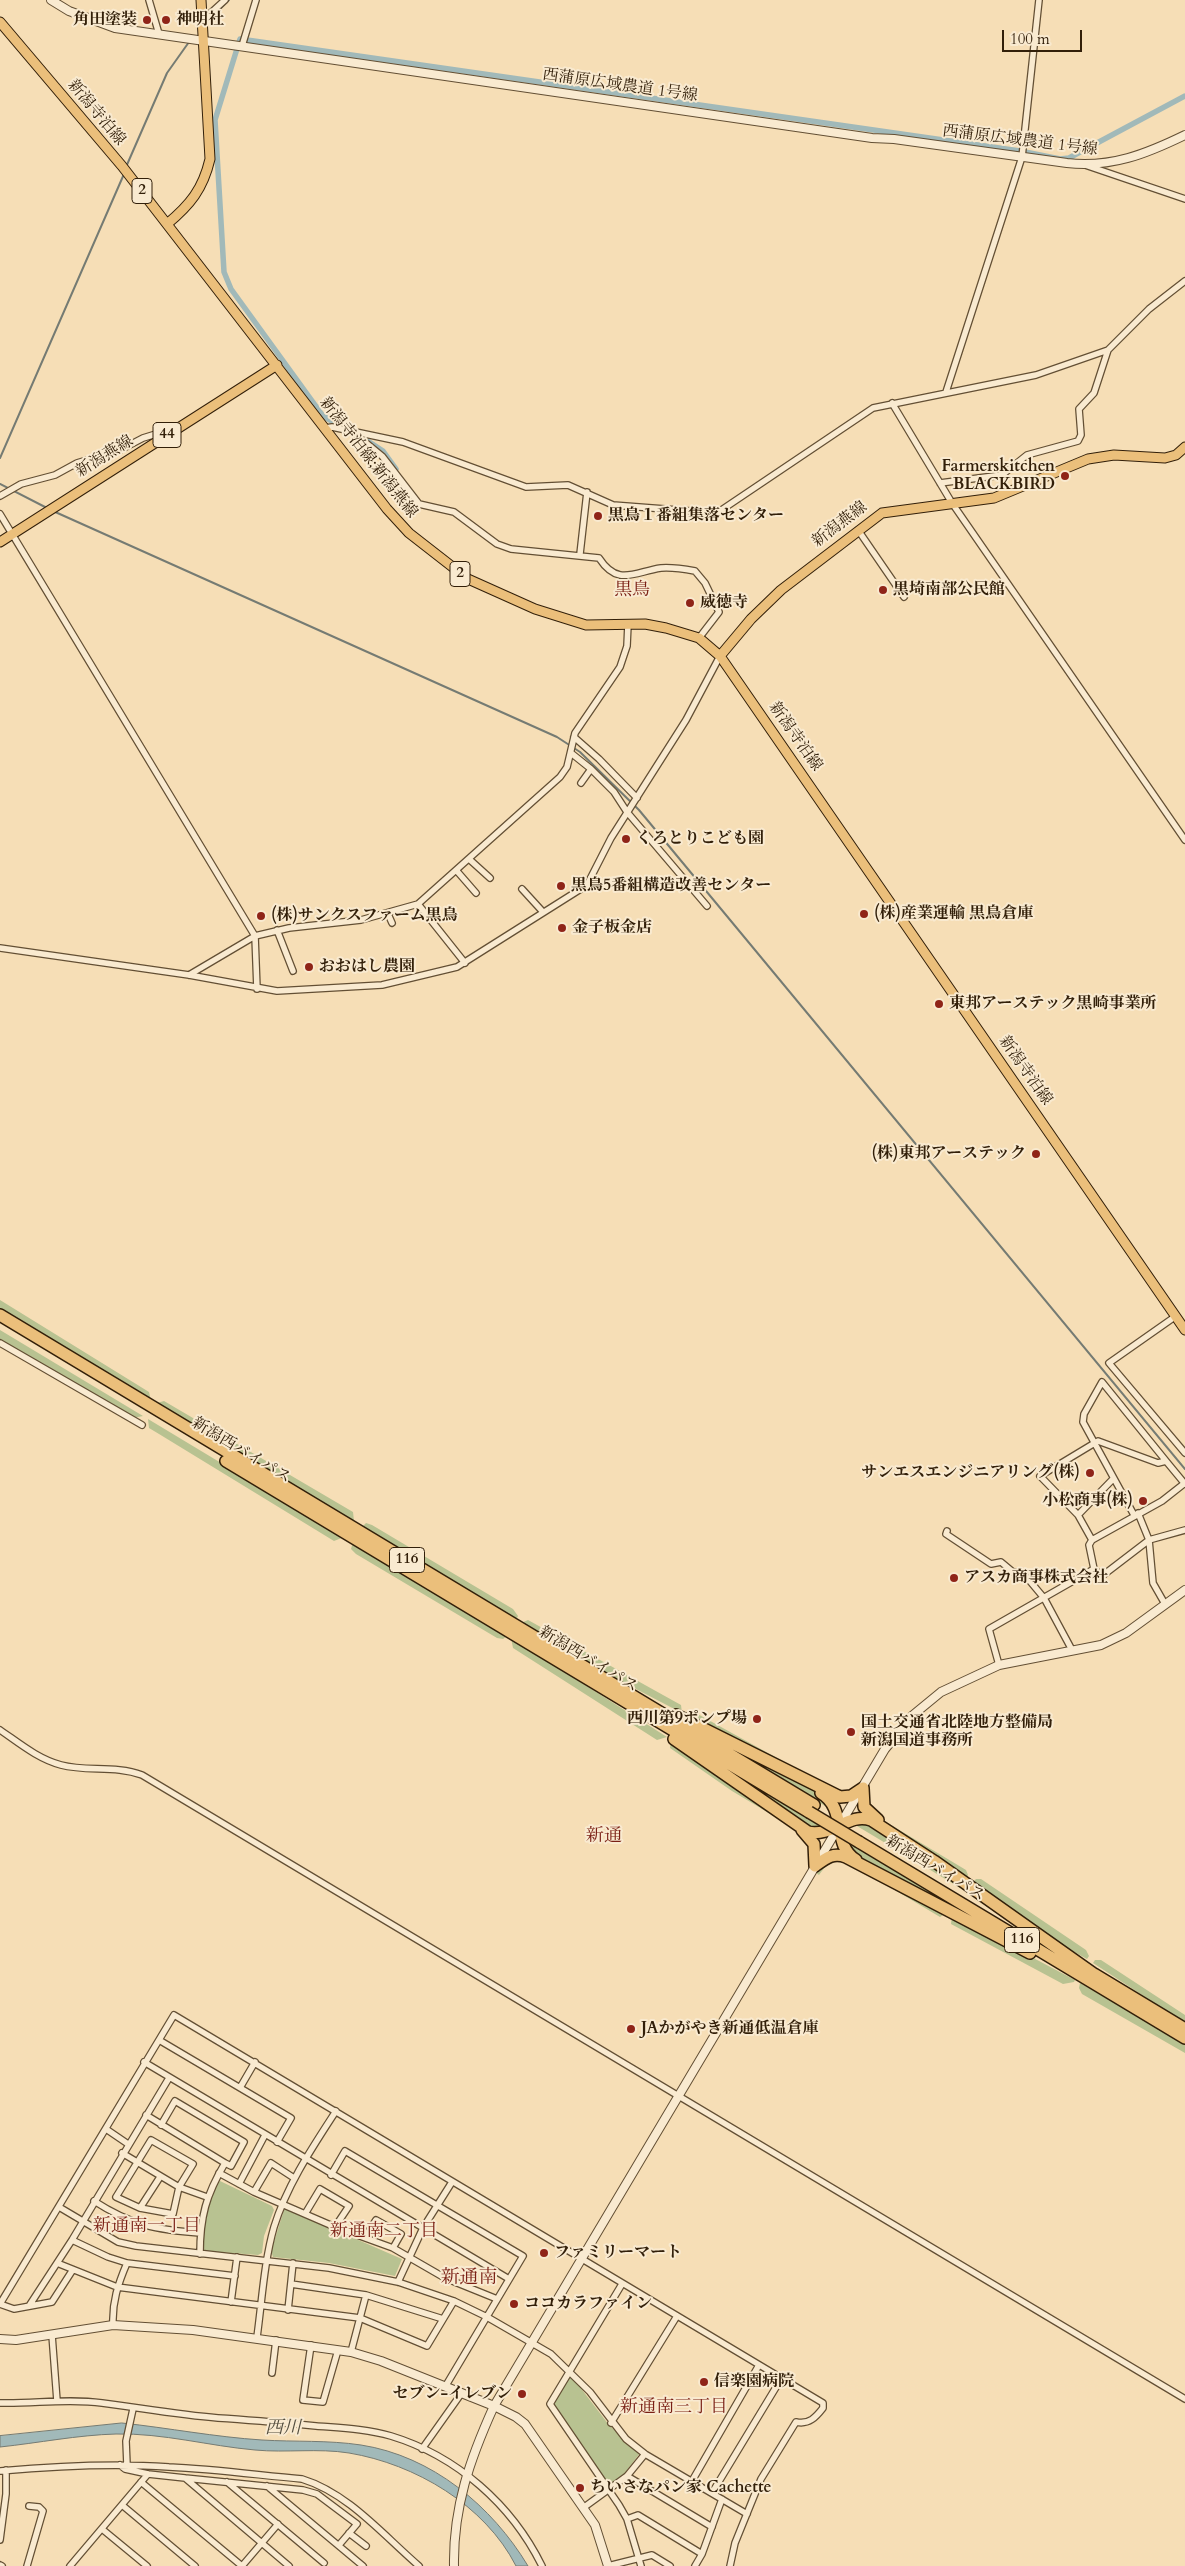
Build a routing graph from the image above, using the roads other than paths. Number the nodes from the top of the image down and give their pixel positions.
1 (51, 0) edge
2 (149, 0) edge
3 (201, 0) edge
4 (225, 0) edge
5 (256, 0) edge
6 (1039, 0) edge
7 (203, 21) junction
8 (0, 22) edge
9 (159, 34) junction
10 (199, 40) junction
11 (242, 46) junction
12 (1185, 135) edge
13 (1022, 157) junction
14 (1085, 166) junction
15 (1185, 199) edge
16 (167, 224) junction
17 (1185, 280) edge
18 (1108, 350) junction
19 (277, 365) junction
20 (946, 392) junction
21 (892, 404) junction
22 (325, 428) junction
23 (354, 433) junction
24 (164, 437) junction
25 (1185, 447) edge
26 (940, 483) junction
27 (587, 492) junction
28 (3, 494) edge
29 (952, 503) junction
30 (0, 514) edge
31 (858, 530) junction
32 (12, 534) junction
33 (0, 542) edge
34 (580, 554) junction
35 (904, 597) dead end
36 (628, 624) junction
37 (699, 638) junction
38 (720, 656) junction
39 (573, 739) junction
40 (571, 752) junction
41 (592, 769) junction
42 (581, 783) dead end
43 (636, 799) junction
44 (628, 811) junction
45 (1185, 840) edge
46 (469, 859) junction
47 (456, 870) junction
48 (490, 878) dead end
49 (522, 889) dead end
50 (476, 893) dead end
51 (418, 904) junction
52 (707, 906) dead end
53 (544, 912) junction
54 (388, 914) junction
55 (392, 923) dead end
56 (277, 930) junction
57 (255, 936) junction
58 (0, 948) edge
59 (465, 963) junction
60 (293, 971) dead end
61 (189, 975) junction
62 (257, 989) junction
63 (0, 1315) edge
64 (1176, 1316) junction
65 (0, 1324) edge
66 (1185, 1330) edge
67 (0, 1343) edge
68 (142, 1425) dead end
69 (1094, 1443) junction
70 (1185, 1453) edge
71 (1166, 1460) junction
72 (1113, 1479) junction
73 (1185, 1484) edge
74 (1136, 1514) junction
75 (1078, 1516) junction
76 (1185, 1530) edge
77 (947, 1531) dead end
78 (1092, 1540) junction
79 (1149, 1540) junction
80 (1094, 1569) junction
81 (1185, 1590) edge
82 (1044, 1598) junction
83 (1165, 1604) junction
84 (1072, 1650) junction
85 (999, 1665) junction
86 (599, 1681) junction
87 (0, 1730) edge
88 (800, 1777) junction
89 (863, 1788) junction
90 (841, 1826) junction
91 (799, 1827) junction
92 (888, 1830) junction
93 (816, 1866) junction
94 (882, 1877) junction
95 (1096, 1980) junction
96 (1185, 2029) edge
97 (1185, 2038) edge
98 (160, 2040) junction
99 (144, 2062) junction
100 (255, 2062) junction
101 (170, 2078) junction
102 (240, 2086) junction
103 (678, 2094) junction
104 (336, 2111) junction
105 (146, 2115) junction
106 (161, 2125) junction
107 (106, 2129) junction
108 (265, 2135) junction
109 (277, 2142) junction
110 (128, 2144) junction
111 (122, 2154) junction
112 (306, 2159) junction
113 (137, 2162) junction
114 (225, 2163) junction
115 (219, 2173) junction
116 (331, 2175) junction
117 (160, 2177) junction
118 (294, 2178) junction
119 (452, 2182) junction
120 (239, 2184) junction
121 (179, 2187) junction
122 (254, 2192) junction
123 (207, 2197) junction
124 (94, 2201) junction
125 (283, 2204) junction
126 (438, 2205) junction
127 (59, 2207) junction
128 (140, 2208) junction
129 (305, 2214) junction
130 (83, 2221) junction
131 (335, 2227) junction
132 (423, 2228) junction
133 (200, 2232) junction
134 (365, 2237) junction
135 (72, 2240) junction
136 (393, 2248) junction
137 (200, 2254) junction
138 (238, 2257) junction
139 (408, 2257) junction
140 (581, 2259) junction
141 (267, 2261) junction
142 (57, 2263) junction
143 (127, 2263) junction
144 (293, 2264) junction
145 (72, 2271) junction
146 (235, 2276) junction
147 (510, 2279) junction
148 (398, 2282) junction
149 (291, 2284) junction
150 (622, 2284) junction
151 (117, 2287) junction
152 (366, 2295) junction
153 (497, 2299) junction
154 (454, 2301) junction
155 (231, 2302) junction
156 (29, 2306) junction
157 (261, 2306) junction
158 (288, 2310) junction
159 (677, 2316) junction
160 (488, 2317) junction
161 (360, 2318) junction
162 (443, 2319) junction
163 (113, 2325) junction
164 (52, 2334) junction
165 (257, 2337) junction
166 (0, 2339) edge
167 (276, 2340) junction
168 (532, 2342) junction
169 (311, 2346) junction
170 (338, 2350) junction
171 (352, 2352) junction
172 (759, 2365) junction
173 (570, 2371) junction
174 (272, 2373) dead end
175 (781, 2378) junction
176 (445, 2387) junction
177 (461, 2394) junction
178 (1185, 2399) edge
179 (57, 2401) junction
180 (0, 2403) edge
181 (494, 2406) junction
182 (133, 2409) junction
183 (611, 2423) junction
184 (422, 2449) junction
185 (645, 2454) junction
186 (120, 2465) junction
187 (127, 2465) junction
188 (3, 2470) edge
189 (148, 2474) junction
190 (466, 2474) junction
191 (627, 2476) junction
192 (185, 2478) junction
193 (692, 2481) junction
194 (141, 2482) junction
195 (227, 2482) junction
196 (267, 2486) junction
197 (609, 2490) junction
198 (712, 2493) junction
199 (722, 2499) junction
200 (122, 2505) junction
201 (29, 2506) dead end
202 (583, 2508) junction
203 (747, 2514) junction
204 (627, 2520) junction
205 (278, 2524) junction
206 (712, 2527) junction
207 (102, 2528) junction
208 (349, 2533) junction
209 (0, 2540) edge
210 (262, 2542) junction
211 (339, 2546) junction
212 (366, 2546) dead end
213 (702, 2554) junction
214 (639, 2558) junction
215 (324, 2563) dead end
216 (27, 2566) edge
217 (70, 2566) edge
218 (147, 2566) edge
219 (195, 2566) edge
220 (242, 2566) edge
221 (290, 2566) edge
222 (363, 2566) edge
223 (419, 2566) edge
224 (454, 2566) edge
225 (542, 2566) edge
226 (608, 2566) edge
227 (641, 2566) edge
228 (670, 2566) edge
229 (694, 2566) edge
230 (730, 2566) edge

1 - 9 street, 西蒲原広域農道 1号線
2 - 9 street
3 - 7 main road
4 - 7 street
5 - 11 street
6 - 13 street
7 - 10 main road
8 - 16 main road, 新潟寺泊線 / 2
9 - 10 street, 西蒲原広域農道 1号線
10 - 11 street, 西蒲原広域農道 1号線
10 - 16 main road
11 - 13 street, 西蒲原広域農道 1号線
12 - 14 street, 西蒲原広域農道 1号線
13 - 14 street, 西蒲原広域農道 1号線
13 - 20 street
14 - 15 street
16 - 19 main road, 新潟寺泊線 / 2
17 - 18 street
18 - 20 street
18 - 26 street
19 - 22 main road, 新潟寺泊線;新潟燕線 / 2
19 - 24 main road, 新潟燕線 / 44
20 - 21 street
21 - 26 street
21 - 27 street
22 - 23 street
22 - 36 main road, 新潟寺泊線;新潟燕線 / 2
23 - 27 street
23 - 34 street
24 - 28 street
24 - 32 main road, 新潟燕線 / 44
25 - 29 main road, 新潟燕線
26 - 29 street
27 - 34 street
29 - 31 main road, 新潟燕線
29 - 45 street
30 - 32 street
31 - 35 street
31 - 38 main road, 新潟燕線
32 - 33 main road, 新潟燕線 / 44
32 - 57 street
34 - 37 street
36 - 37 main road, 新潟寺泊線;新潟燕線 / 2
36 - 39 street
37 - 38 main road, 新潟寺泊線;新潟燕線 / 2
38 - 43 street
38 - 64 main road, 新潟寺泊線 / 2
39 - 40 street
39 - 43 street
40 - 41 street
40 - 46 street
41 - 42 street
41 - 44 street
43 - 44 street
44 - 52 street
44 - 53 street
46 - 47 street
46 - 48 street
47 - 50 street
47 - 51 street
49 - 53 street
51 - 54 street
51 - 59 street
53 - 59 street
54 - 55 street
54 - 56 street
56 - 57 street
56 - 60 street
57 - 61 street
57 - 62 street
58 - 61 street
59 - 62 street
61 - 62 street
63 - 86 highway, 新潟西バイパス / 116
64 - 66 main road, 新潟寺泊線 / 2
64 - 70 street
65 - 86 highway, 新潟西バイパス / 116
67 - 68 street
69 - 71 street
69 - 71 street
69 - 72 street
69 - 75 street
71 - 73 street
72 - 74 street
72 - 75 street
73 - 74 street
74 - 78 street
74 - 79 street
75 - 78 street
76 - 79 street
77 - 82 street
78 - 80 street
79 - 80 street
79 - 83 street
80 - 82 street
81 - 83 street
82 - 84 street
82 - 85 street
83 - 84 street
84 - 85 street
85 - 89 street
86 - 88 highway
86 - 91 highway
86 - 95 highway, 新潟西バイパス / 116, bridge
87 - 103 street
88 - 89 highway
88 - 90 highway
89 - 90 street
89 - 92 highway
90 - 91 highway
90 - 92 highway
90 - 93 street
90 - 94 highway
91 - 93 highway
92 - 95 highway
93 - 94 highway
93 - 103 street
94 - 95 highway
95 - 96 highway, 新潟西バイパス / 116
95 - 97 highway, 新潟西バイパス / 116
98 - 99 street
98 - 100 street
98 - 102 street
99 - 101 street
99 - 107 street
100 - 102 street
100 - 104 street
101 - 105 street
101 - 108 street
102 - 109 street
103 - 140 street
103 - 178 street
104 - 112 street
104 - 119 street
105 - 106 street
105 - 110 street
106 - 114 street
106 - 114 street
107 - 110 street
107 - 127 street
108 - 109 street
108 - 120 street
109 - 112 street
110 - 111 street
111 - 113 street
111 - 124 street
112 - 116 street
112 - 118 street
113 - 117 street
113 - 121 street
113 - 128 street
114 - 115 street
115 - 120 street
115 - 123 street
116 - 126 street
116 - 132 street
117 - 121 street
117 - 128 street
118 - 122 street
118 - 125 street
119 - 126 street
119 - 140 street
120 - 122 street
121 - 123 street
121 - 128 street
122 - 125 street
123 - 133 street
124 - 130 street
124 - 133 street
125 - 129 street
125 - 141 street
126 - 132 street
126 - 147 street
127 - 130 street
127 - 156 street
129 - 131 street
129 - 131 street
130 - 135 street
130 - 137 street
131 - 134 street
132 - 139 street
132 - 147 street
133 - 137 street
134 - 136 street
134 - 136 street
135 - 142 street
135 - 143 street
136 - 139 street
137 - 138 street
138 - 141 street
138 - 146 street
139 - 148 street
139 - 153 street
140 - 150 street
140 - 168 street
141 - 144 street
141 - 157 street
142 - 145 street
142 - 156 street
143 - 146 street
143 - 151 street
144 - 148 street
144 - 149 street
145 - 151 street
145 - 156 street
146 - 155 street
147 - 153 street
148 - 154 street
149 - 152 street
149 - 158 street
150 - 159 street
150 - 173 street
151 - 155 street
151 - 163 street
152 - 161 street
152 - 162 street
153 - 160 street
154 - 160 street
154 - 162 street
155 - 157 street
157 - 158 street
157 - 165 street
158 - 161 street
159 - 172 street
159 - 183 street
160 - 168 street
160 - 176 street
161 - 162 street
161 - 171 street
163 - 164 street
163 - 165 street
164 - 166 street
164 - 179 street
165 - 167 street
167 - 169 street
167 - 174 street
168 - 173 street
168 - 181 street
169 - 170 street
169 - 170 street
170 - 171 street
171 - 176 street
172 - 175 street
172 - 193 street
173 - 183 street
173 - 197 street
175 - 198 street
175 - 203 street
176 - 177 street
177 - 181 street
177 - 184 street
179 - 180 street
179 - 182 street
181 - 190 street
181 - 202 street
182 - 184 street
182 - 187 street
183 - 185 street
184 - 190 street
185 - 191 street
185 - 193 street
186 - 187 street
186 - 188 street
186 - 189 street
187 - 223 street
188 - 209 street
189 - 192 street
189 - 194 street
190 - 224 street
190 - 225 street
191 - 197 street
191 - 206 street
192 - 195 street
192 - 210 street
193 - 198 street
194 - 200 street
194 - 220 street
195 - 196 street
195 - 205 street
196 - 208 street
196 - 211 street
197 - 202 street
197 - 204 street
198 - 199 street
199 - 203 street
199 - 206 street
200 - 207 street
200 - 219 street
201 - 216 street
202 - 226 street
203 - 230 street
204 - 213 street
204 - 214 street
205 - 210 street
205 - 215 street
206 - 213 street
207 - 217 street
207 - 218 street
208 - 211 street
208 - 212 street
210 - 220 street
210 - 221 street
211 - 222 street
213 - 229 street
214 - 226 street
214 - 227 street
214 - 228 street

